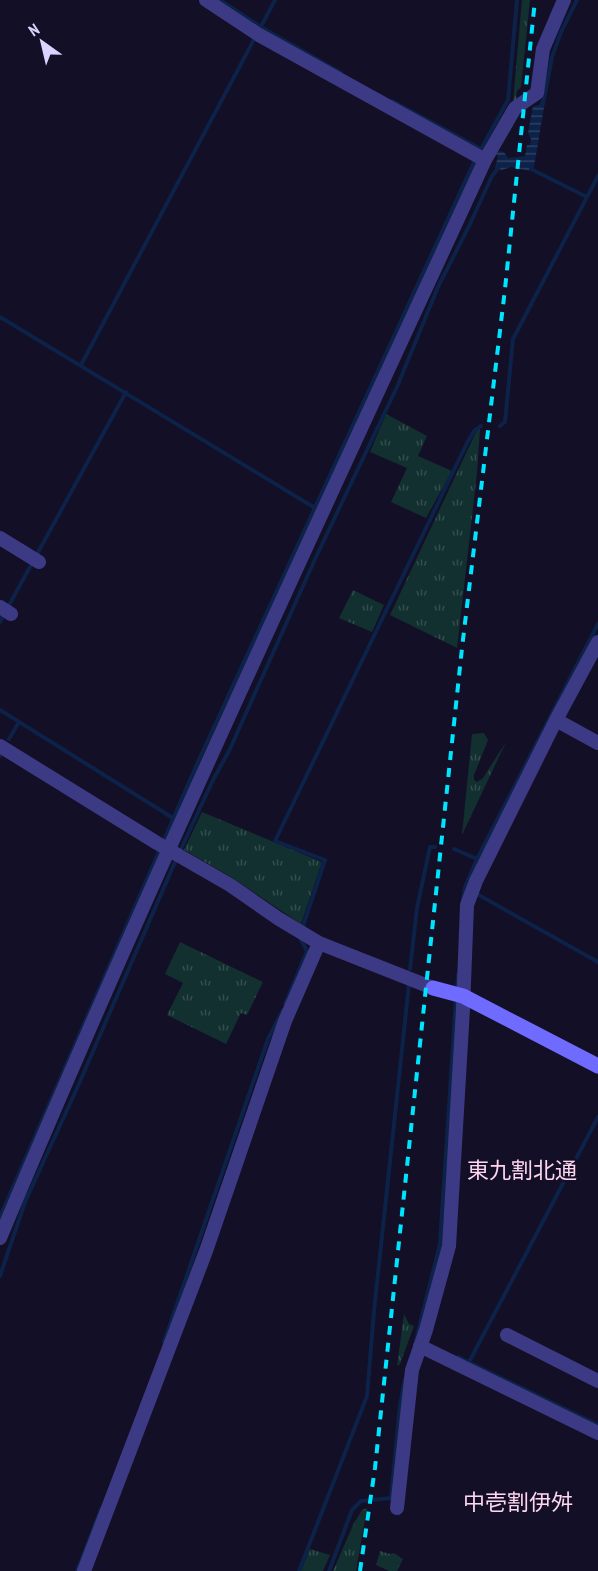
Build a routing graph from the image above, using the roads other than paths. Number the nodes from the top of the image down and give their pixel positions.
1 (206, 0) edge
2 (564, 0) edge
3 (480, 157) junction
4 (0, 538) edge
5 (36, 561) dead end
6 (598, 642) edge
7 (556, 720) junction
8 (598, 743) edge
9 (0, 746) edge
10 (169, 849) junction
11 (319, 943) junction
12 (430, 987) joint
13 (458, 995) junction
14 (598, 1066) edge
15 (0, 1238) edge
16 (507, 1335) dead end
17 (421, 1342) junction
18 (598, 1381) edge
19 (598, 1433) edge
20 (397, 1508) dead end
21 (84, 1571) edge

1 - 3 street
2 - 3 street
3 - 10 street
4 - 5 street
6 - 7 street
7 - 8 street
7 - 13 street
9 - 10 street
10 - 11 street
10 - 15 street
11 - 12 street
11 - 21 street
12 - 13 street
13 - 14 street
13 - 17 street
16 - 18 street
17 - 19 street
17 - 20 street

